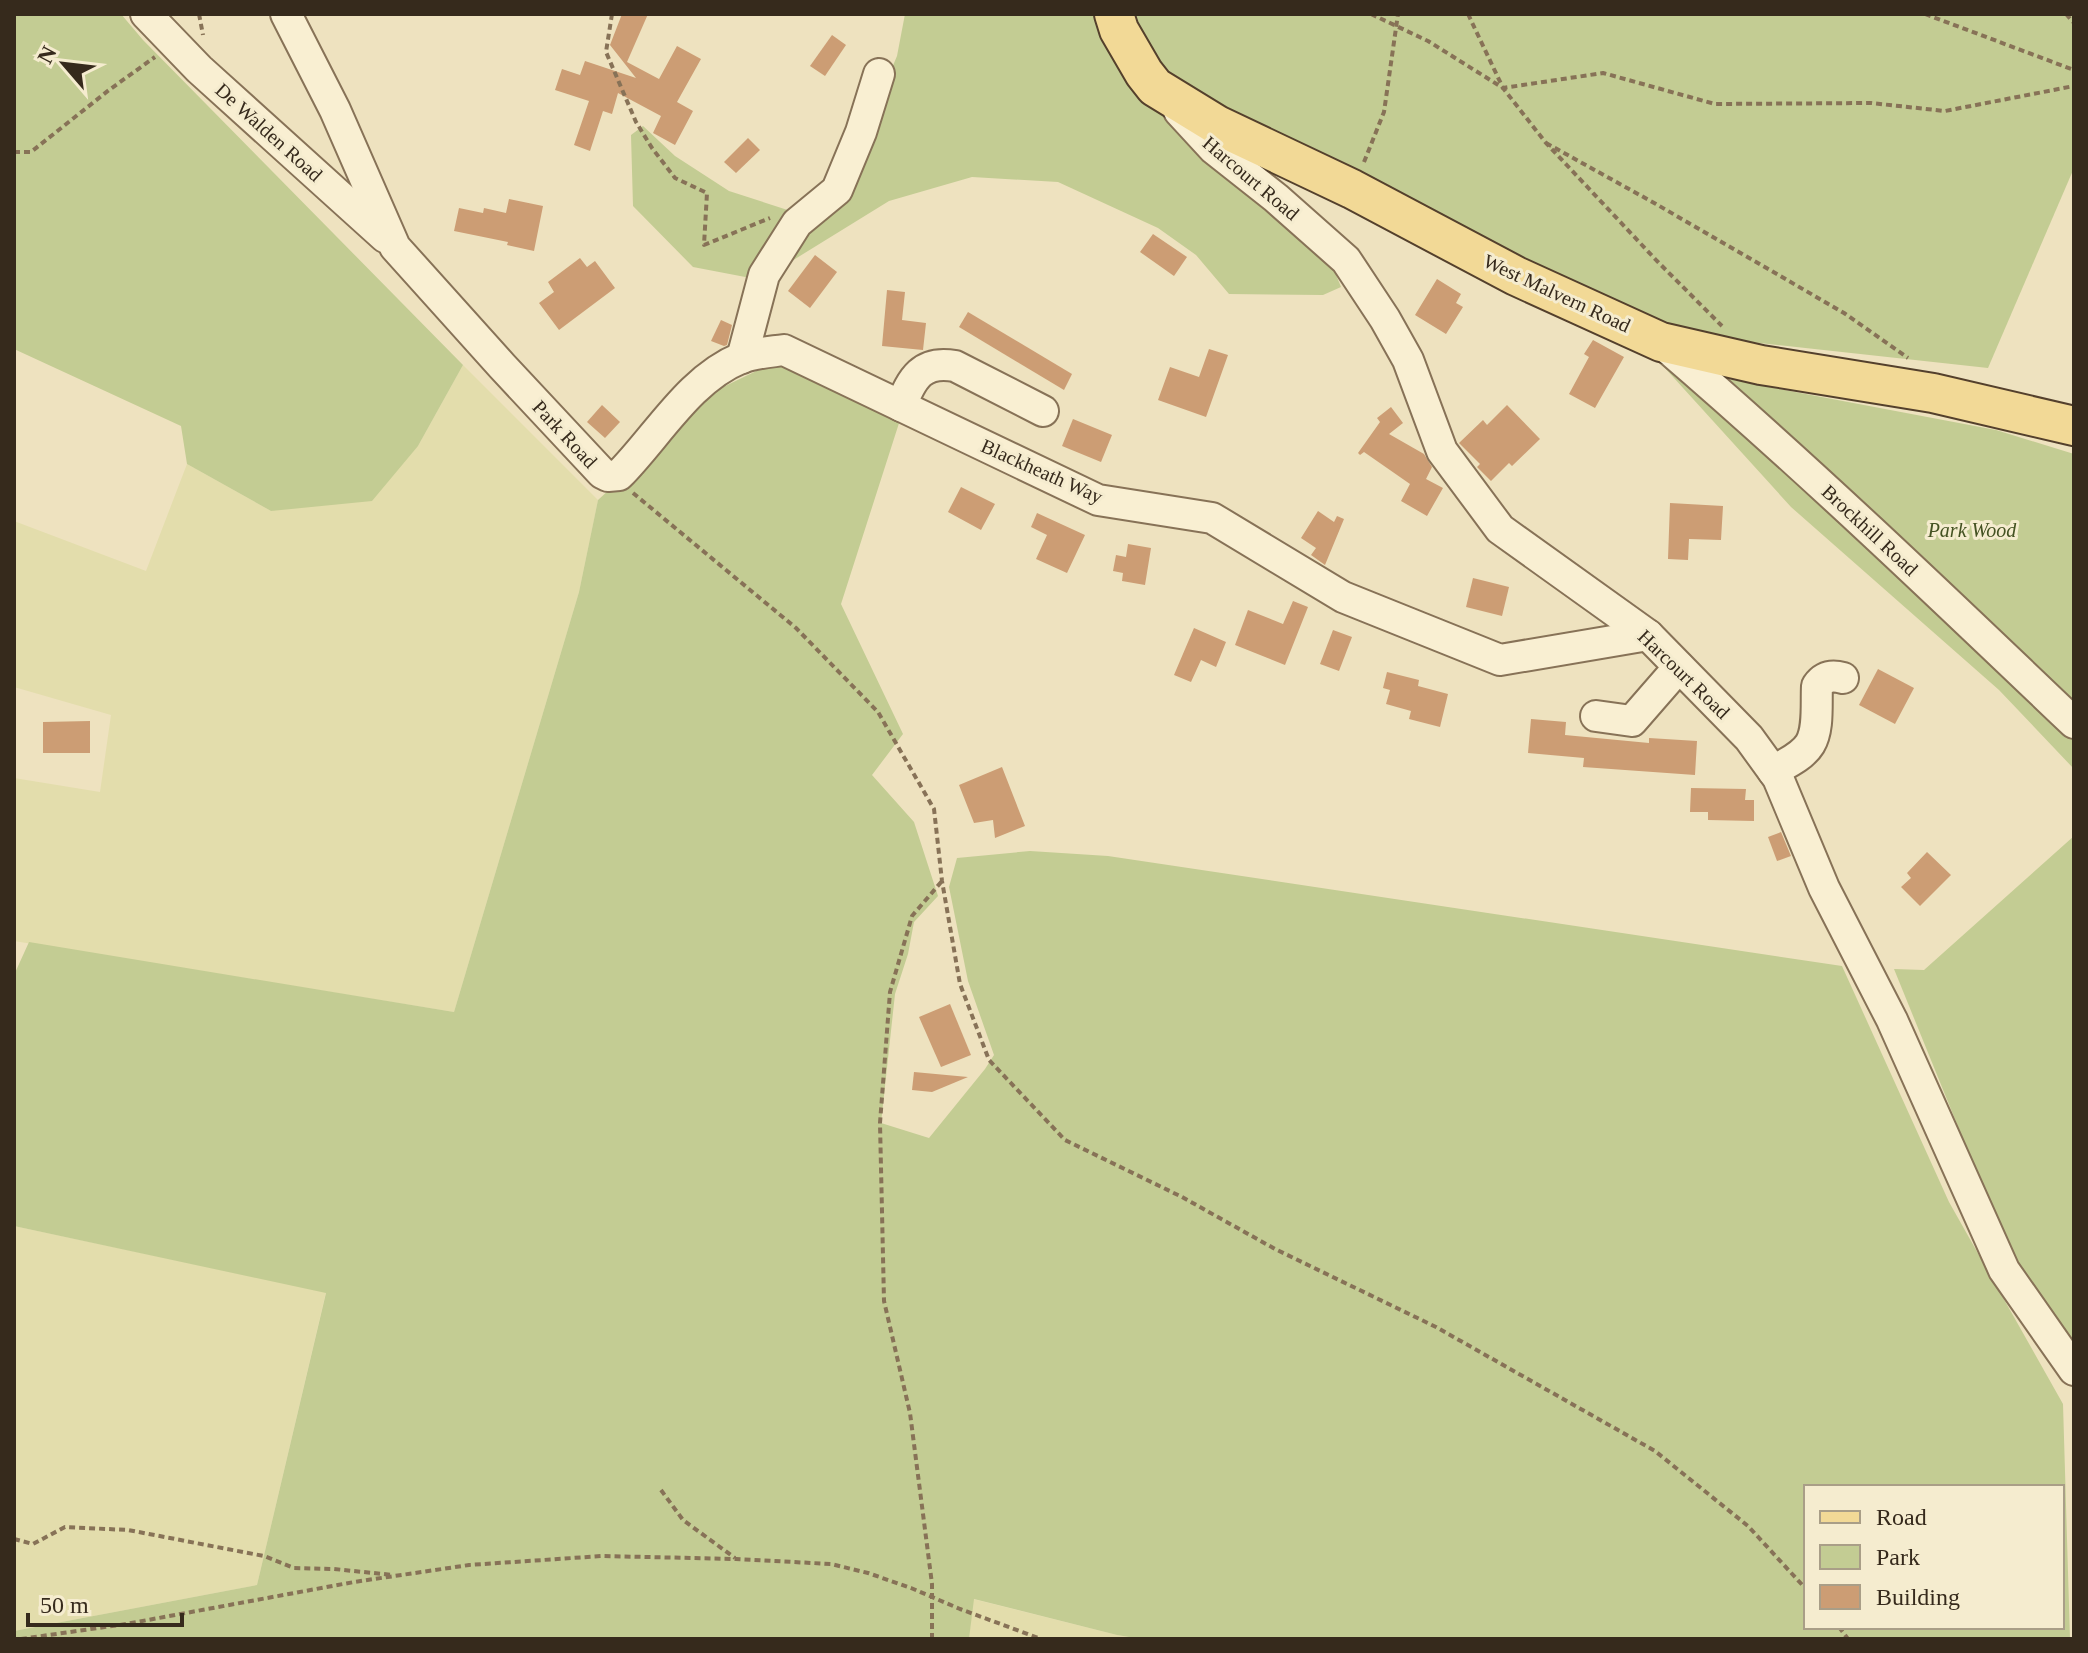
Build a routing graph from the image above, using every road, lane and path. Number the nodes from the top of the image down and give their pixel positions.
1 (146, 14) edge
2 (286, 14) edge
3 (612, 14) edge
4 (1114, 14) edge
5 (1371, 14) edge
6 (1398, 14) edge
7 (1468, 14) edge
8 (1925, 14) edge
9 (2066, 14) edge
10 (2074, 23) edge
11 (174, 44) junction
12 (2074, 70) edge
13 (879, 74) dead end
14 (2074, 86) edge
15 (1155, 87) junction
16 (1503, 88) junction
17 (1546, 143) junction
18 (14, 152) edge
19 (1352, 189) junction
20 (797, 223) junction
21 (395, 247) junction
22 (1730, 334) dead end
23 (1661, 342) junction
24 (742, 358) junction
25 (1919, 366) dead end
26 (901, 406) junction
27 (1043, 411) dead end
28 (2074, 426) edge
29 (613, 476) junction
30 (1648, 635) junction
31 (1679, 667) junction
32 (1843, 678) dead end
33 (1596, 716) dead end
34 (2074, 723) edge
35 (1773, 771) junction
36 (942, 881) junction
37 (2074, 1370) edge
38 (661, 1490) dead end
39 (14, 1539) edge
40 (736, 1559) junction
41 (399, 1576) junction
42 (1804, 1587) edge
43 (931, 1596) junction
44 (21, 1639) edge
45 (932, 1639) edge
46 (1041, 1639) edge

1 - 11 street, De Walden Road
2 - 21 street, Park Road
3 - 20 path
4 - 15 main road, West Malvern Road
5 - 16 path
6 - 19 path
7 - 16 path
8 - 12 path
9 - 10 path
11 - 18 path
11 - 21 street, De Walden Road
13 - 20 street
14 - 16 path
15 - 19 main road, West Malvern Road
15 - 30 street, Harcourt Road
16 - 17 path
17 - 22 path
17 - 25 path
19 - 23 main road, West Malvern Road
20 - 24 street
21 - 29 street, Park Road
23 - 28 main road, West Malvern Road
23 - 34 street, Brockhill Road
24 - 26 street, Blackheath Way
24 - 29 street, Blackheath Way
26 - 27 street
26 - 30 street, Blackheath Way
29 - 36 path, Park Road
30 - 31 street, Harcourt Road
31 - 33 street
31 - 35 street, Harcourt Road
32 - 35 street
35 - 37 street, Harcourt Road
36 - 42 path, Park Road
36 - 43 path
38 - 40 path
39 - 41 path
40 - 41 path
40 - 43 path
41 - 44 path
43 - 45 path
43 - 46 path

